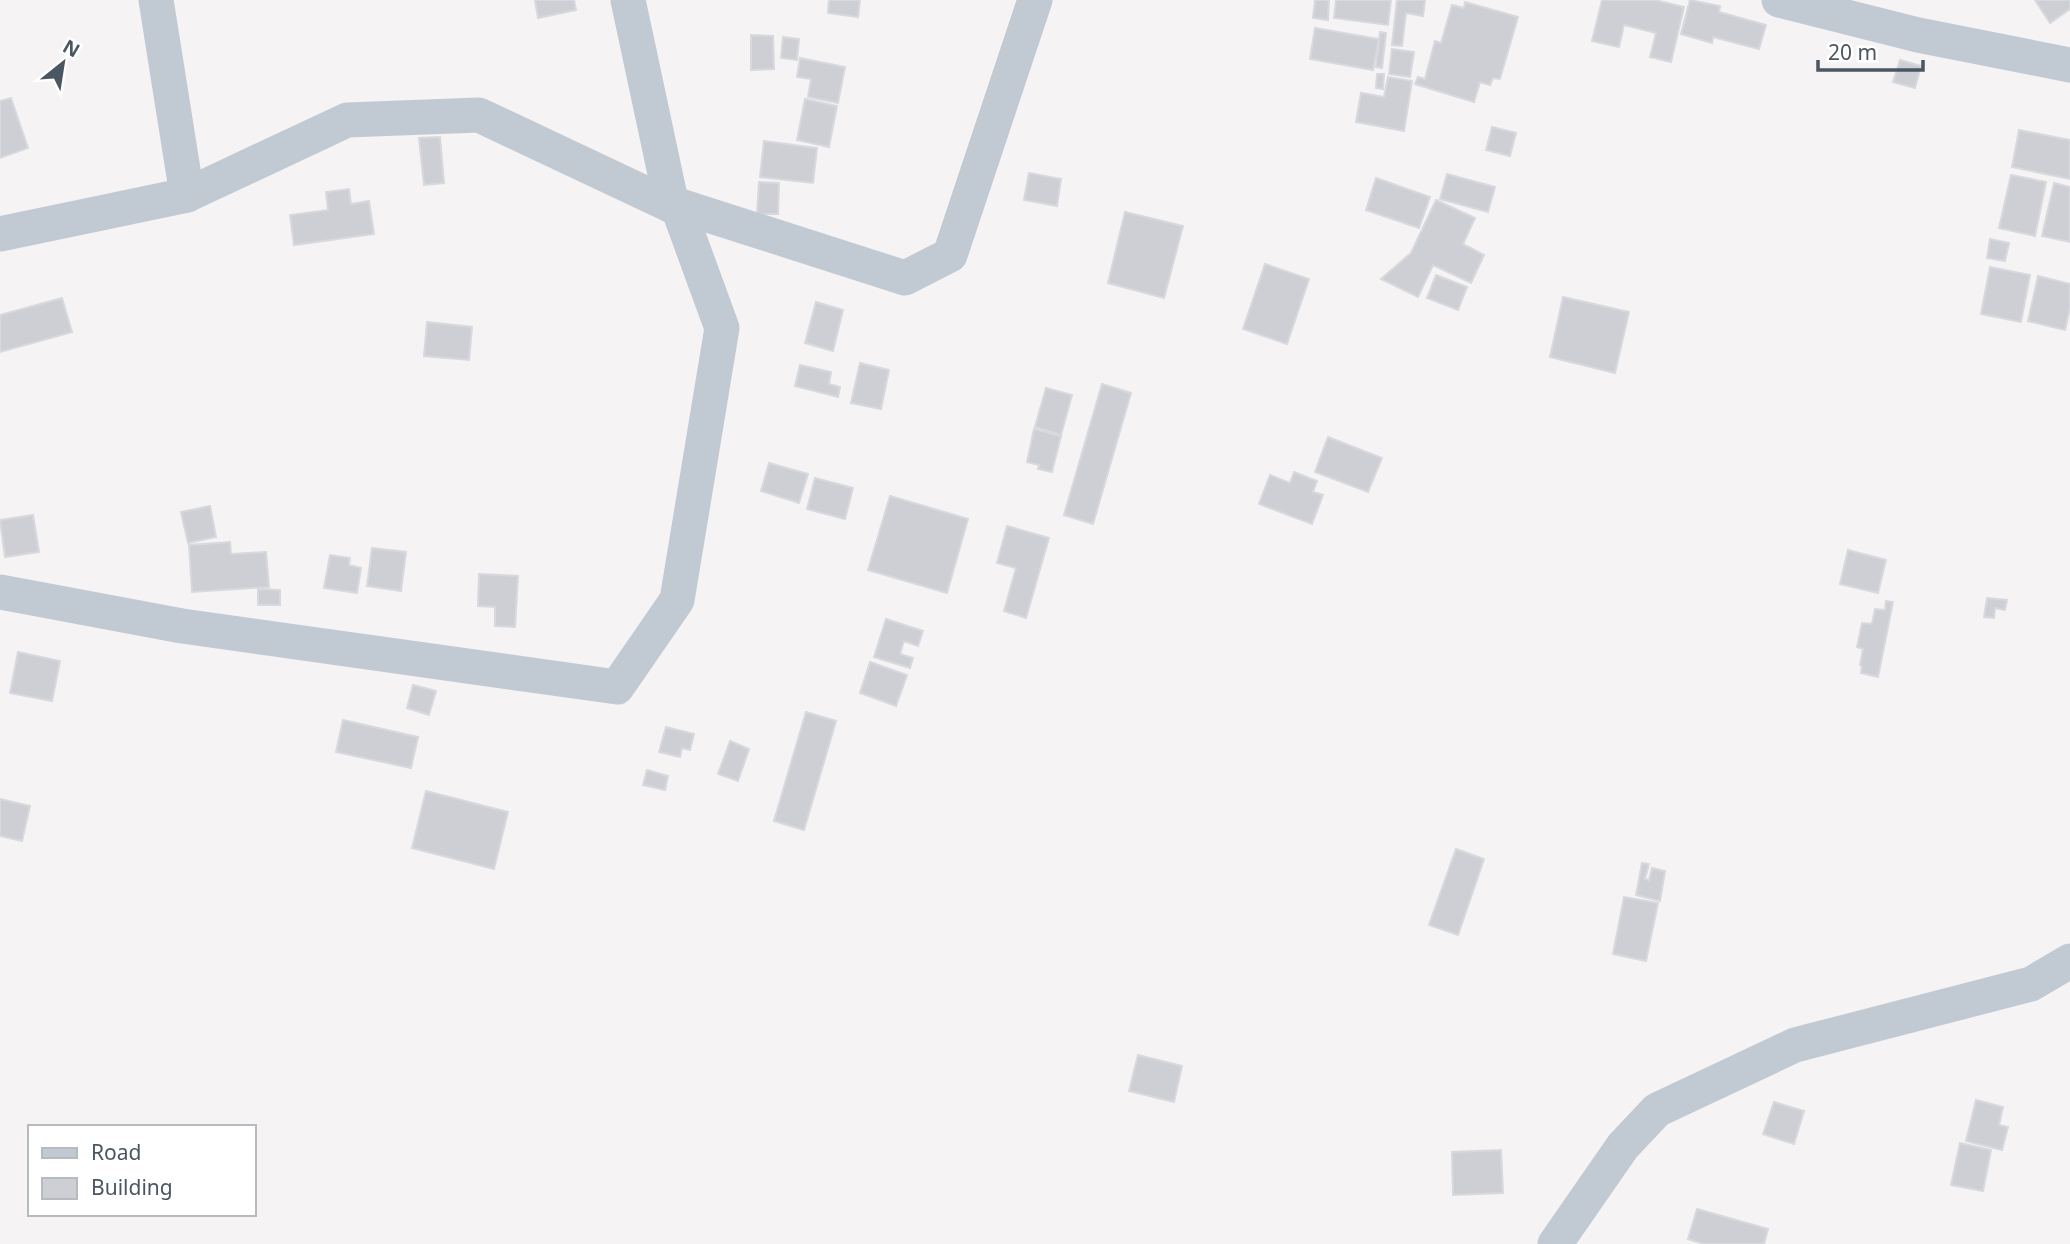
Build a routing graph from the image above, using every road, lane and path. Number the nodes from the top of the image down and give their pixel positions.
1 (156, 0) edge
2 (628, 0) edge
3 (1035, 0) edge
4 (1779, 0) edge
5 (2070, 65) edge
6 (187, 195) junction
7 (675, 205) junction
8 (0, 234) edge
9 (0, 592) edge
10 (2070, 961) edge
11 (1555, 1244) edge

1 - 6 street
2 - 7 street
3 - 7 street
4 - 5 street
6 - 7 street
6 - 8 street
7 - 9 street
10 - 11 street

